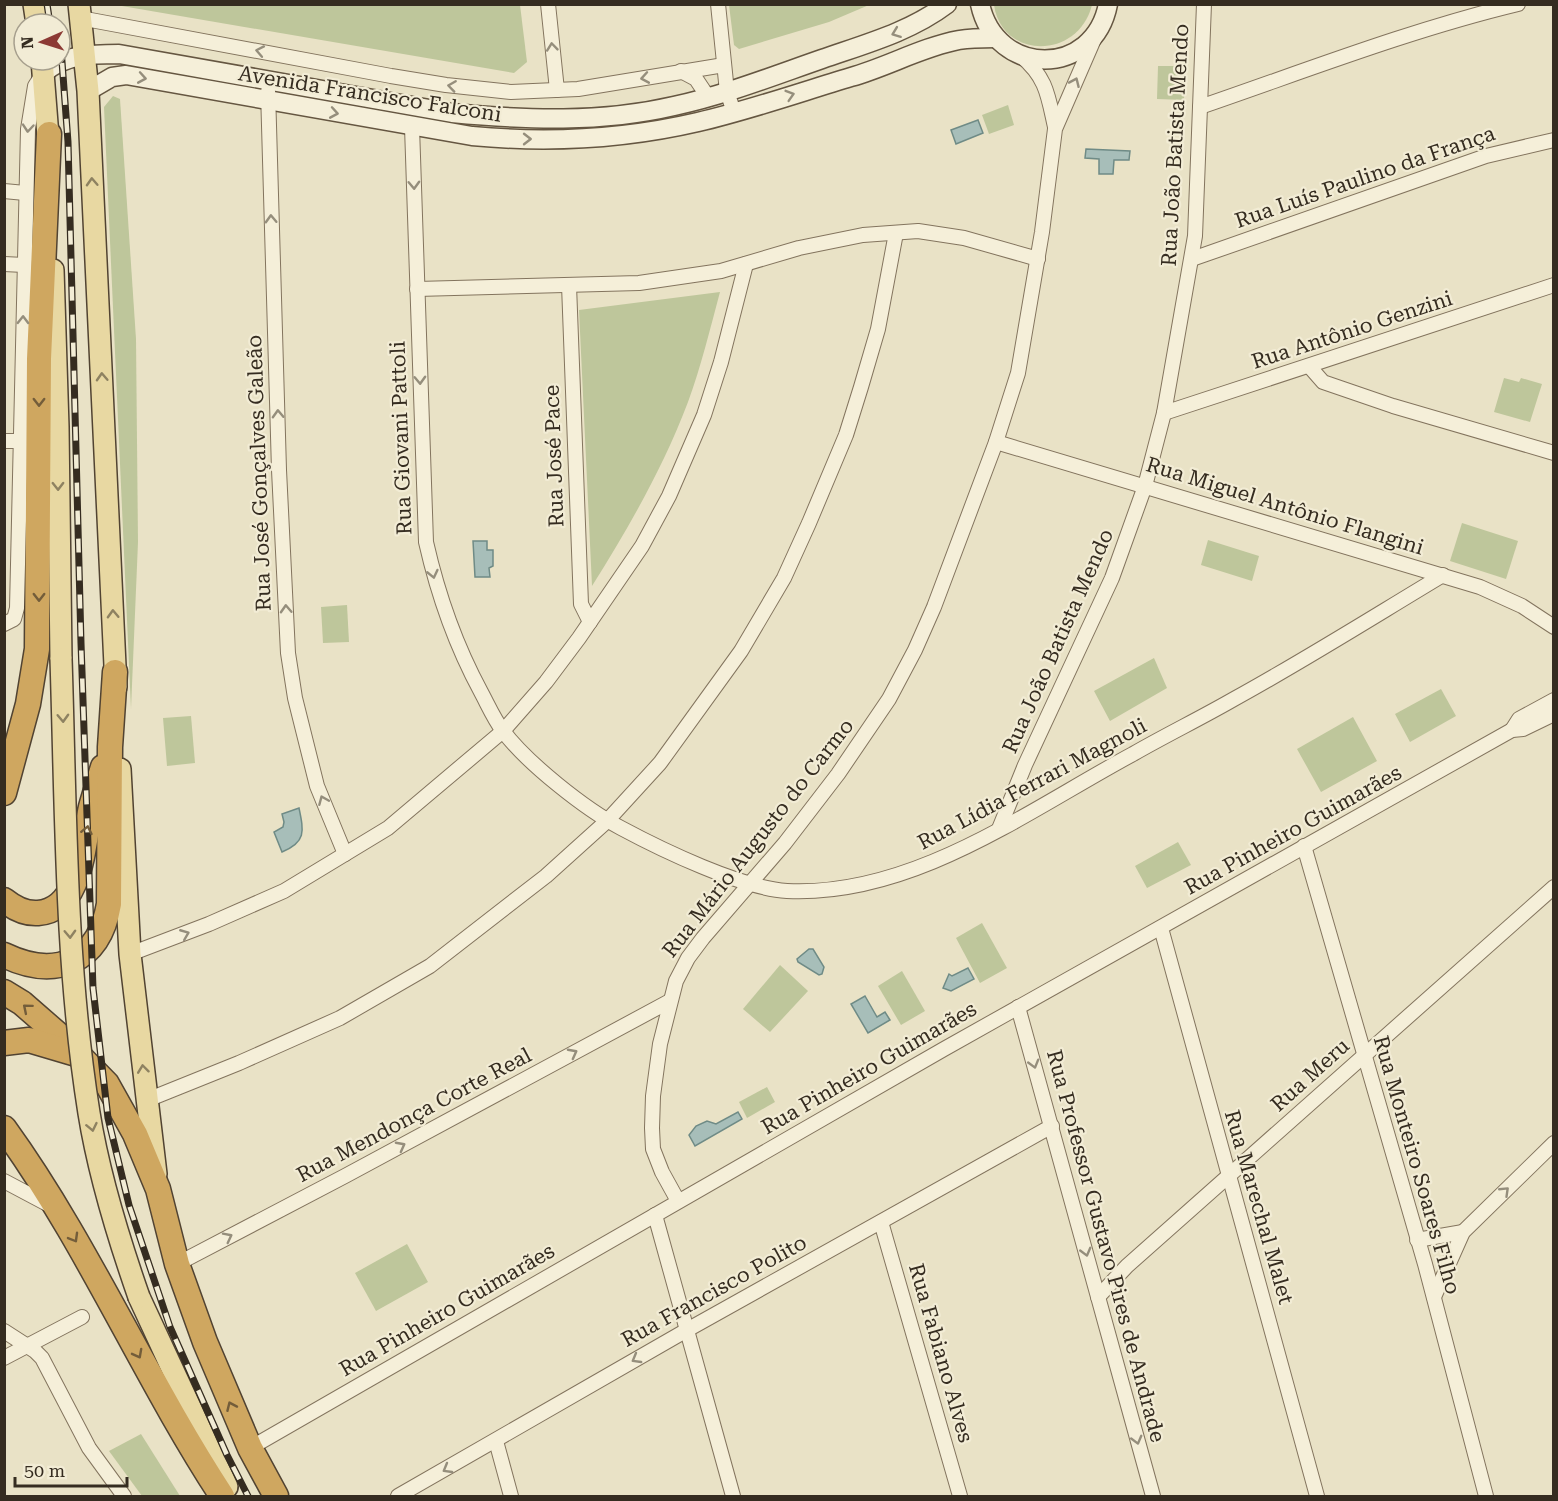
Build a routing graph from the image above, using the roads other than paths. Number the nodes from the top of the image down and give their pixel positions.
1 (548, 4) edge
2 (718, 4) edge
3 (947, 4) edge
4 (980, 4) edge
5 (1124, 4) edge
6 (1204, 4) edge
7 (1518, 4) edge
8 (80, 11) edge
9 (1103, 20) edge
10 (995, 38) junction
11 (84, 55) junction
12 (1021, 56) junction
13 (72, 59) edge
14 (724, 65) junction
15 (681, 71) junction
16 (41, 72) edge
17 (44, 72) edge
18 (268, 82) junction
19 (557, 90) junction
20 (88, 91) junction
21 (726, 92) junction
22 (708, 97) junction
23 (268, 101) junction
24 (1200, 107) junction
25 (734, 112) junction
26 (412, 127) junction
27 (1056, 129) junction
28 (49, 134) junction
29 (1554, 140) edge
30 (4, 191) edge
31 (25, 193) junction
32 (896, 233) junction
33 (1038, 259) junction
34 (1192, 259) junction
35 (4, 264) edge
36 (746, 264) junction
37 (24, 265) junction
38 (569, 285) junction
39 (1554, 285) edge
40 (417, 289) junction
41 (1309, 366) junction
42 (1164, 413) junction
43 (4, 441) edge
44 (20, 441) junction
45 (996, 442) junction
46 (1554, 453) edge
47 (1145, 486) junction
48 (4, 509) edge
49 (19, 509) junction
50 (1443, 575) junction
51 (590, 622) junction
52 (4, 624) edge
53 (1554, 627) edge
54 (115, 672) junction
55 (1554, 700) edge
56 (1554, 714) edge
57 (24, 718) junction
58 (1512, 730) junction
59 (503, 731) junction
60 (4, 745) edge
61 (110, 747) junction
62 (4, 793) edge
63 (607, 820) junction
64 (999, 829) junction
65 (1304, 846) junction
66 (345, 854) junction
67 (750, 883) junction
68 (1554, 887) edge
69 (4, 900) edge
70 (1161, 928) junction
71 (130, 954) junction
72 (4, 955) edge
73 (4, 992) edge
74 (670, 1001) junction
75 (1018, 1007) junction
76 (4, 1043) edge
77 (78, 1055) junction
78 (1364, 1055) junction
79 (147, 1100) junction
80 (1052, 1126) junction
81 (4, 1128) edge
82 (1554, 1143) edge
83 (1229, 1175) junction
84 (4, 1181) edge
85 (158, 1189) junction
86 (678, 1202) junction
87 (57, 1210) junction
88 (655, 1215) junction
89 (881, 1221) junction
90 (1463, 1232) junction
91 (1417, 1240) junction
92 (177, 1264) junction
93 (1098, 1297) junction
94 (1434, 1297) junction
95 (82, 1317) dead end
96 (687, 1330) junction
97 (4, 1331) edge
98 (26, 1346) junction
99 (4, 1358) edge
100 (495, 1441) junction
101 (250, 1448) junction
102 (124, 1497) edge
103 (222, 1497) edge
104 (231, 1497) edge
105 (276, 1497) edge
106 (398, 1497) edge
107 (511, 1497) edge
108 (733, 1497) edge
109 (960, 1497) edge
110 (1153, 1497) edge
111 (1317, 1497) edge
112 (1486, 1497) edge

19 -> 1 street
2 - 14 street
3 -> 21 main road
4 - 10 main road
5 - 9 main road
6 - 24 street, Rua João Batista Mendo
7 - 24 street
8 - 11 main road
19 -> 8 street, Avenida Francisco Falconi
9 - 12 main road
27 -> 9 street, Rua Mário Augusto do Carmo
10 - 12 main road
25 -> 10 main road, Avenida Francisco Falconi
11 - 13 main road, Avenida Francisco Falconi
11 - 18 main road, Avenida Francisco Falconi
11 - 20 main road
12 - 27 street, Rua Mário Augusto do Carmo
14 - 15 street, Avenida Francisco Falconi
14 - 21 street
15 -> 19 street, Avenida Francisco Falconi
15 - 22 street
16 -> 31 street
17 - 28 main road
18 - 22 main road, Avenida Francisco Falconi
18 - 23 street, Rua José Gonçalves Galeão
20 -> 23 main road, Avenida Francisco Falconi
54 -> 20 main road
21 - 22 main road, Avenida Francisco Falconi
21 - 25 street
23 -> 26 main road, Avenida Francisco Falconi
66 -> 23 street, Rua José Gonçalves Galeão
24 - 34 street, Rua João Batista Mendo
26 -> 25 main road, Avenida Francisco Falconi
26 -> 40 street, Rua Giovani Pattoli
27 - 33 street, Rua Mário Augusto do Carmo
28 -> 57 highway
28 -> 104 main road, bridge
29 - 34 street, Rua Luís Paulino da França
30 - 31 street
31 - 37 street
32 - 33 street
32 - 36 street
32 - 63 street
33 - 45 street, Rua Mário Augusto do Carmo
34 - 42 street, Rua João Batista Mendo
35 - 37 street
36 - 38 street
36 - 51 street
44 -> 37 street
38 - 40 street
38 - 51 street, Rua José Pace
39 - 41 street, Rua Antônio Genzini
40 -> 59 street, Rua Giovani Pattoli
41 - 42 street, Rua Antônio Genzini
41 - 46 street
42 - 47 street, Rua João Batista Mendo
43 - 44 street
44 - 49 street
45 - 47 street, Rua Miguel Antônio Flangini
45 - 67 street, Rua Mário Augusto do Carmo
47 - 50 street, Rua Miguel Antônio Flangini
47 - 64 street, Rua João Batista Mendo
48 - 49 street
49 - 52 street
50 - 53 street, Rua Miguel Antônio Flangini
50 - 64 street, Rua Lídia Ferrari Magnoli
51 - 59 street
54 - 61 highway
54 - 71 main road
55 - 58 street, Rua Pinheiro Guimarães
56 - 58 street, Rua Pinheiro Guimarães
57 - 60 highway
57 - 62 highway
58 - 65 street, Rua Pinheiro Guimarães
59 - 63 street, Rua Lídia Ferrari Magnoli
59 - 66 street
69 -> 61 highway
61 - 72 highway
63 - 67 street, Rua Lídia Ferrari Magnoli
63 - 79 street
64 - 67 street, Rua Lídia Ferrari Magnoli
65 - 70 street, Rua Pinheiro Guimarães
65 - 78 street, Rua Monteiro Soares Filho
71 -> 66 street
67 - 74 street, Rua Mário Augusto do Carmo
68 - 78 street, Rua Meru
70 - 75 street, Rua Pinheiro Guimarães
70 - 83 street, Rua Marechal Malet
79 -> 71 main road
77 -> 73 highway
74 - 86 street, Rua Mário Augusto do Carmo
92 -> 74 street, Rua Mendonça Corte Real
75 -> 80 street, Rua Professor Gustavo Pires de Andrade
75 - 86 street, Rua Pinheiro Guimarães
76 - 77 highway
77 - 85 highway
78 - 83 street, Rua Meru
78 - 91 street, Rua Monteiro Soares Filho
79 - 85 main road
80 - 89 street, Rua Francisco Polito
80 -> 93 street, Rua Professor Gustavo Pires de Andrade
81 - 87 highway
90 -> 82 street
83 - 93 street, Rua Meru
83 - 111 street, Rua Marechal Malet
84 - 87 street
85 - 92 highway
86 - 88 street, Rua Pinheiro Guimarães
87 -> 103 highway
88 - 96 street
88 - 101 street, Rua Pinheiro Guimarães
89 - 96 street, Rua Francisco Polito
89 - 109 street, Rua Fabiano Alves
90 - 91 street
90 - 94 street
91 - 94 street, Rua Monteiro Soares Filho
101 -> 92 highway
93 -> 110 street, Rua Professor Gustavo Pires de Andrade
94 - 112 street, Rua Monteiro Soares Filho
95 - 98 street
96 -> 100 street, Rua Francisco Polito
96 - 108 street
97 - 98 street
98 - 99 street
98 - 102 street
100 -> 106 street, Rua Francisco Polito
100 - 107 street
101 - 105 highway

